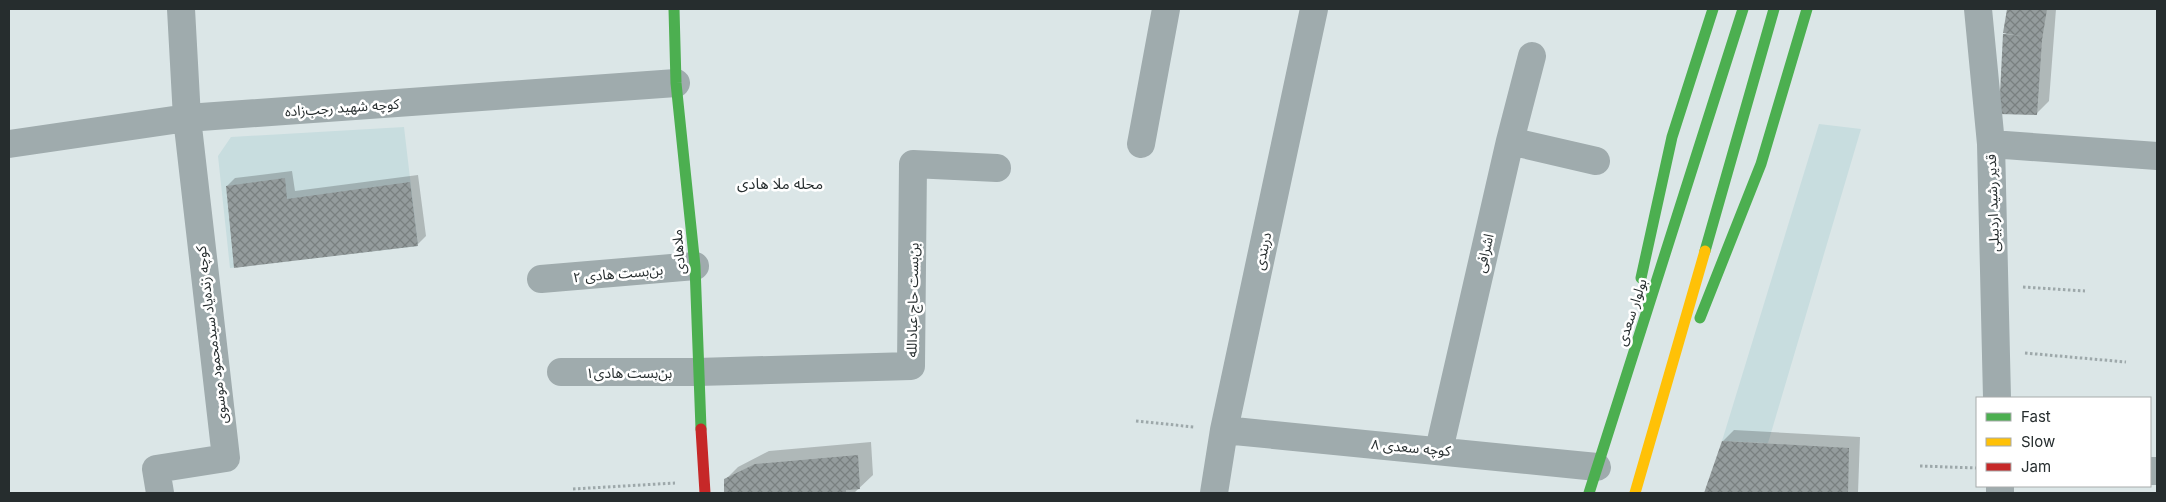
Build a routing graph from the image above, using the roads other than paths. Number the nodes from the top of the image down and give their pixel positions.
1 (182, 9) edge
2 (674, 9) edge
3 (1166, 9) edge
4 (1314, 9) edge
5 (1713, 9) edge
6 (1743, 9) edge
7 (1774, 9) edge
8 (1807, 9) edge
9 (1978, 9) edge
10 (1532, 56) dead end
11 (676, 83) junction
12 (186, 118) junction
13 (1510, 141) junction
14 (9, 144) edge
15 (1141, 144) dead end
16 (1991, 144) junction
17 (2157, 156) edge
18 (1596, 161) dead end
19 (997, 168) dead end
20 (695, 266) junction
21 (541, 279) dead end
22 (1638, 289) dead end
23 (1630, 327) dead end
24 (561, 372) dead end
25 (697, 372) junction
26 (1997, 397) edge
27 (1224, 430) junction
28 (1439, 450) junction
29 (1600, 458) junction
30 (1643, 466) junction
31 (160, 493) edge
32 (705, 493) edge
33 (1214, 493) edge
34 (1589, 493) edge
35 (1635, 493) edge

1 - 12 street
2 - 11 main road, ملاهادی
3 - 15 street
4 - 27 street, دربندی
5 - 22 main road
6 - 29 main road, بولوار سعدی
7 - 30 main road
8 - 30 main road
9 - 16 street, قدیر رشید اردبیلی
10 - 13 street, اشرافی
11 - 12 street, کوچه شهید رجب‌زاده
11 - 20 main road, ملاهادی
12 - 14 street, کوچه شهید رجب‌زاده
12 - 31 street, کوچه زنده‌یاد سیدمحمود موسوی
13 - 18 street
13 - 28 street, اشرافی
16 - 17 street
16 - 26 street, قدیر رشید اردبیلی
19 - 25 street, بن‌بست حاج عبادالله
20 - 21 street, بن‌بست هادی ۲
20 - 25 main road, ملاهادی
23 - 29 main road
24 - 25 street, بن‌بست هادی۱
25 - 32 main road, ملاهادی
27 - 28 street, کوچه سعدی ۸
27 - 33 street, دربندی
28 - 29 street, کوچه سعدی ۸
29 - 34 main road, بولوار سعدی
30 - 35 main road

